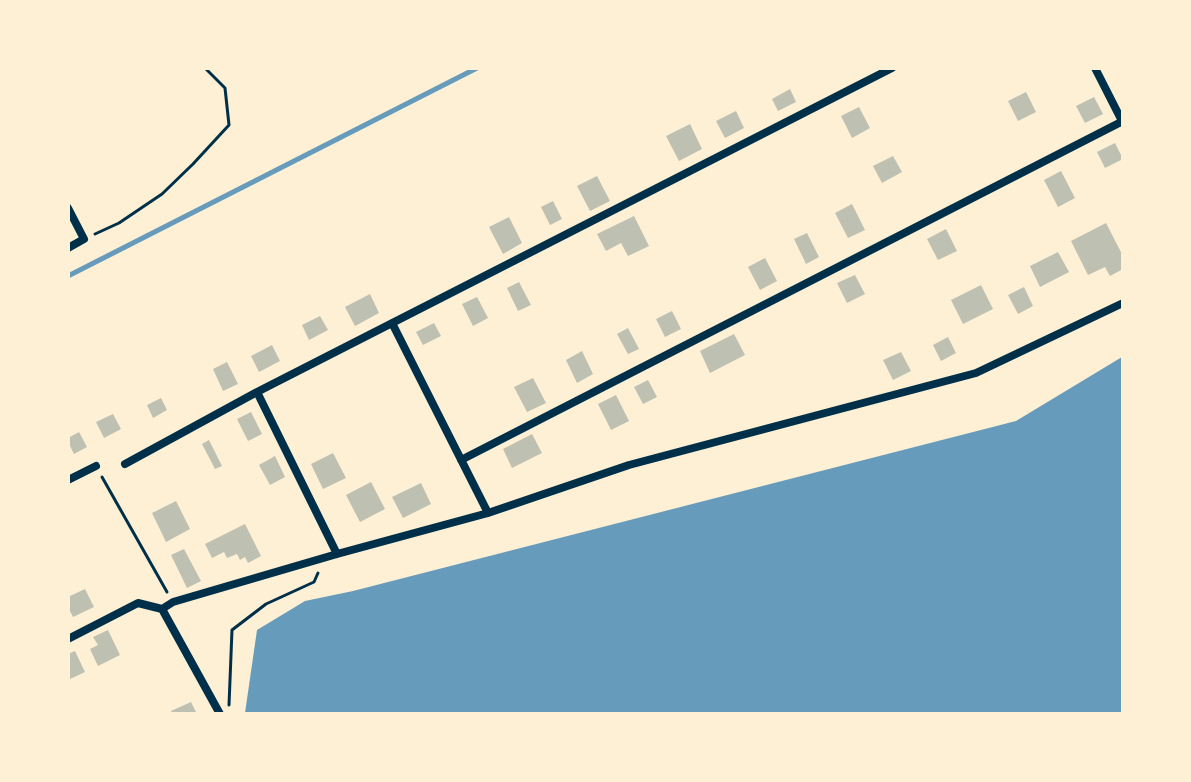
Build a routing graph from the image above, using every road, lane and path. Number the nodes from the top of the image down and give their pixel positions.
1 (205, 68) edge
2 (892, 68) edge
3 (1095, 68) edge
4 (1123, 122) edge
5 (68, 208) edge
6 (84, 239) junction
7 (68, 248) edge
8 (1123, 303) edge
9 (392, 323) junction
10 (257, 392) junction
11 (461, 460) junction
12 (125, 464) dead end
13 (96, 466) joint
14 (68, 480) edge
15 (488, 513) junction
16 (337, 554) junction
17 (325, 558) junction
18 (173, 602) junction
19 (162, 609) junction
20 (68, 639) edge
21 (220, 714) edge
22 (230, 714) edge

1 - 6 path
2 - 9 street
3 - 4 street
4 - 11 street
5 - 6 street
6 - 7 street
8 - 15 street
9 - 10 street
9 - 11 street
10 - 12 street
10 - 16 street
11 - 15 street
13 - 14 street
13 - 18 path
15 - 16 street
16 - 17 street
17 - 18 street
17 - 22 path
18 - 19 street
19 - 20 street
19 - 21 street

